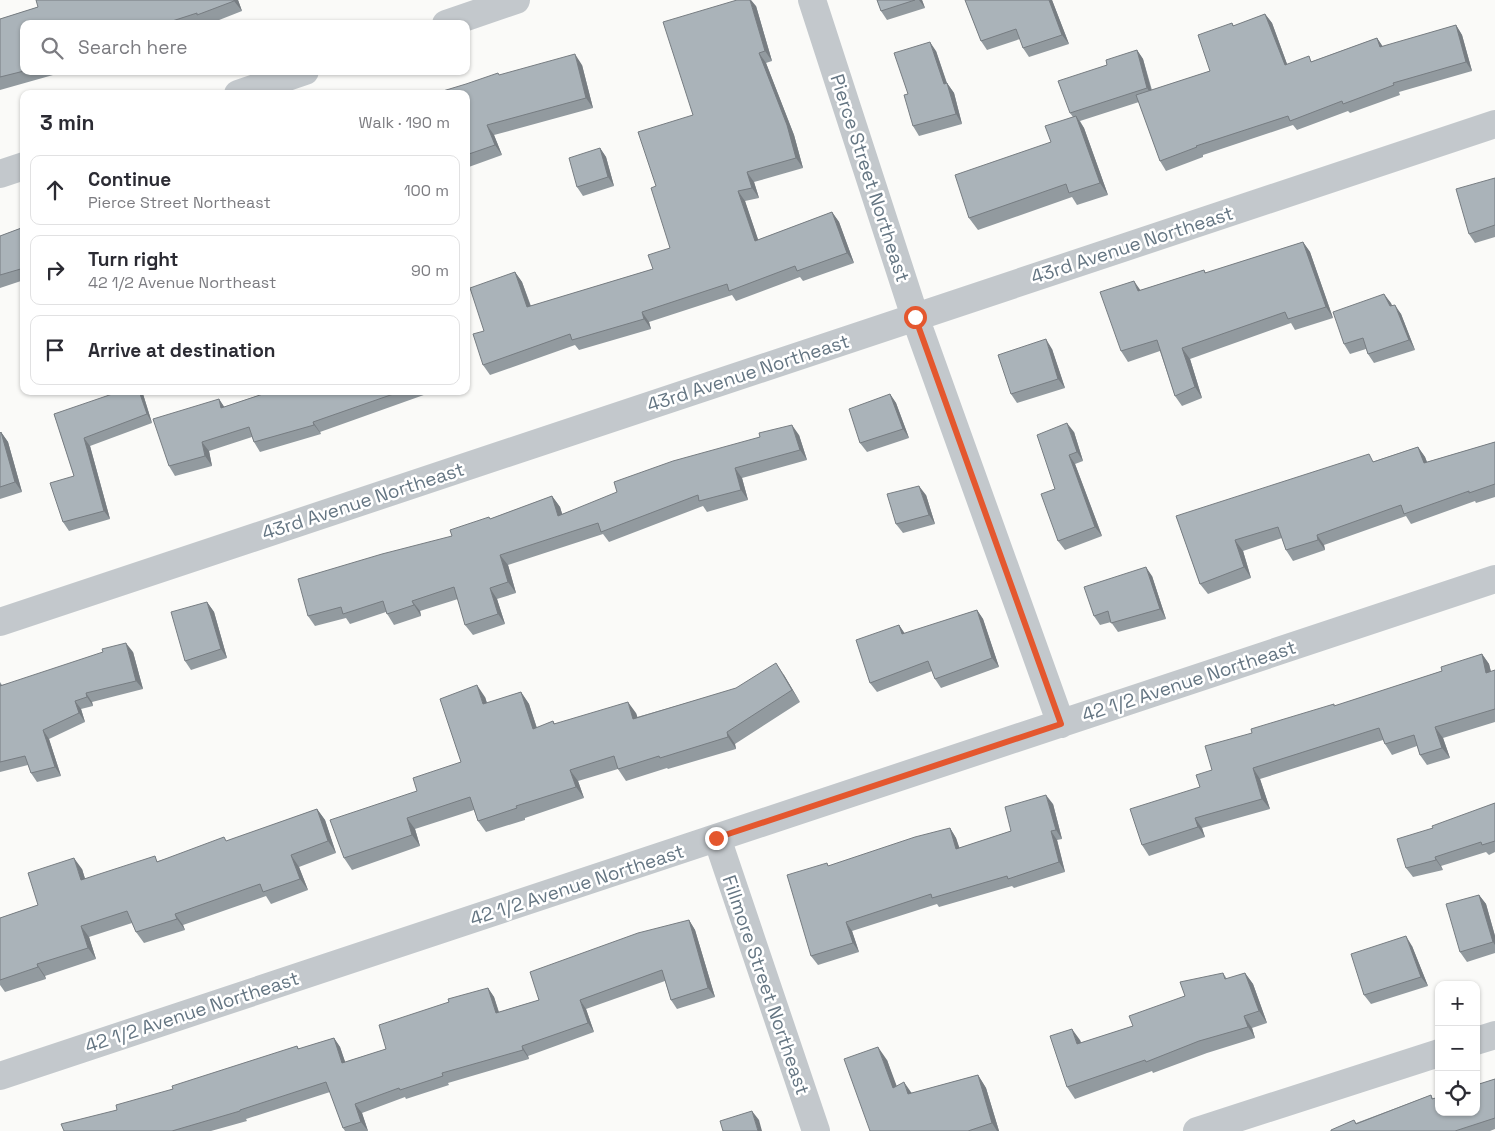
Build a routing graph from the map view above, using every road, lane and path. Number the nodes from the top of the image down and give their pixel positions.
1 (516, 0) edge
2 (812, 0) edge
3 (458, 20) edge
4 (293, 75) edge
5 (250, 90) edge
6 (1495, 124) edge
7 (20, 167) edge
8 (0, 174) edge
9 (915, 317) junction
10 (1495, 579) edge
11 (0, 622) edge
12 (1061, 724) junction
13 (716, 838) junction
14 (1495, 1035) edge
15 (1480, 1040) edge
16 (1435, 1054) edge
17 (0, 1076) edge
18 (816, 1131) edge
19 (1197, 1131) edge

1 - 3 street
2 - 9 street, Pierce Street Northeast
4 - 5 street
6 - 9 street, 43rd Avenue Northeast
7 - 8 street
9 - 11 street, 43rd Avenue Northeast
9 - 12 street, Pierce Street Northeast
10 - 12 street, 42 1/2 Avenue Northeast
12 - 13 street, 42 1/2 Avenue Northeast
13 - 17 street, 42 1/2 Avenue Northeast
13 - 18 street, Fillmore Street Northeast
14 - 15 street
16 - 19 street

